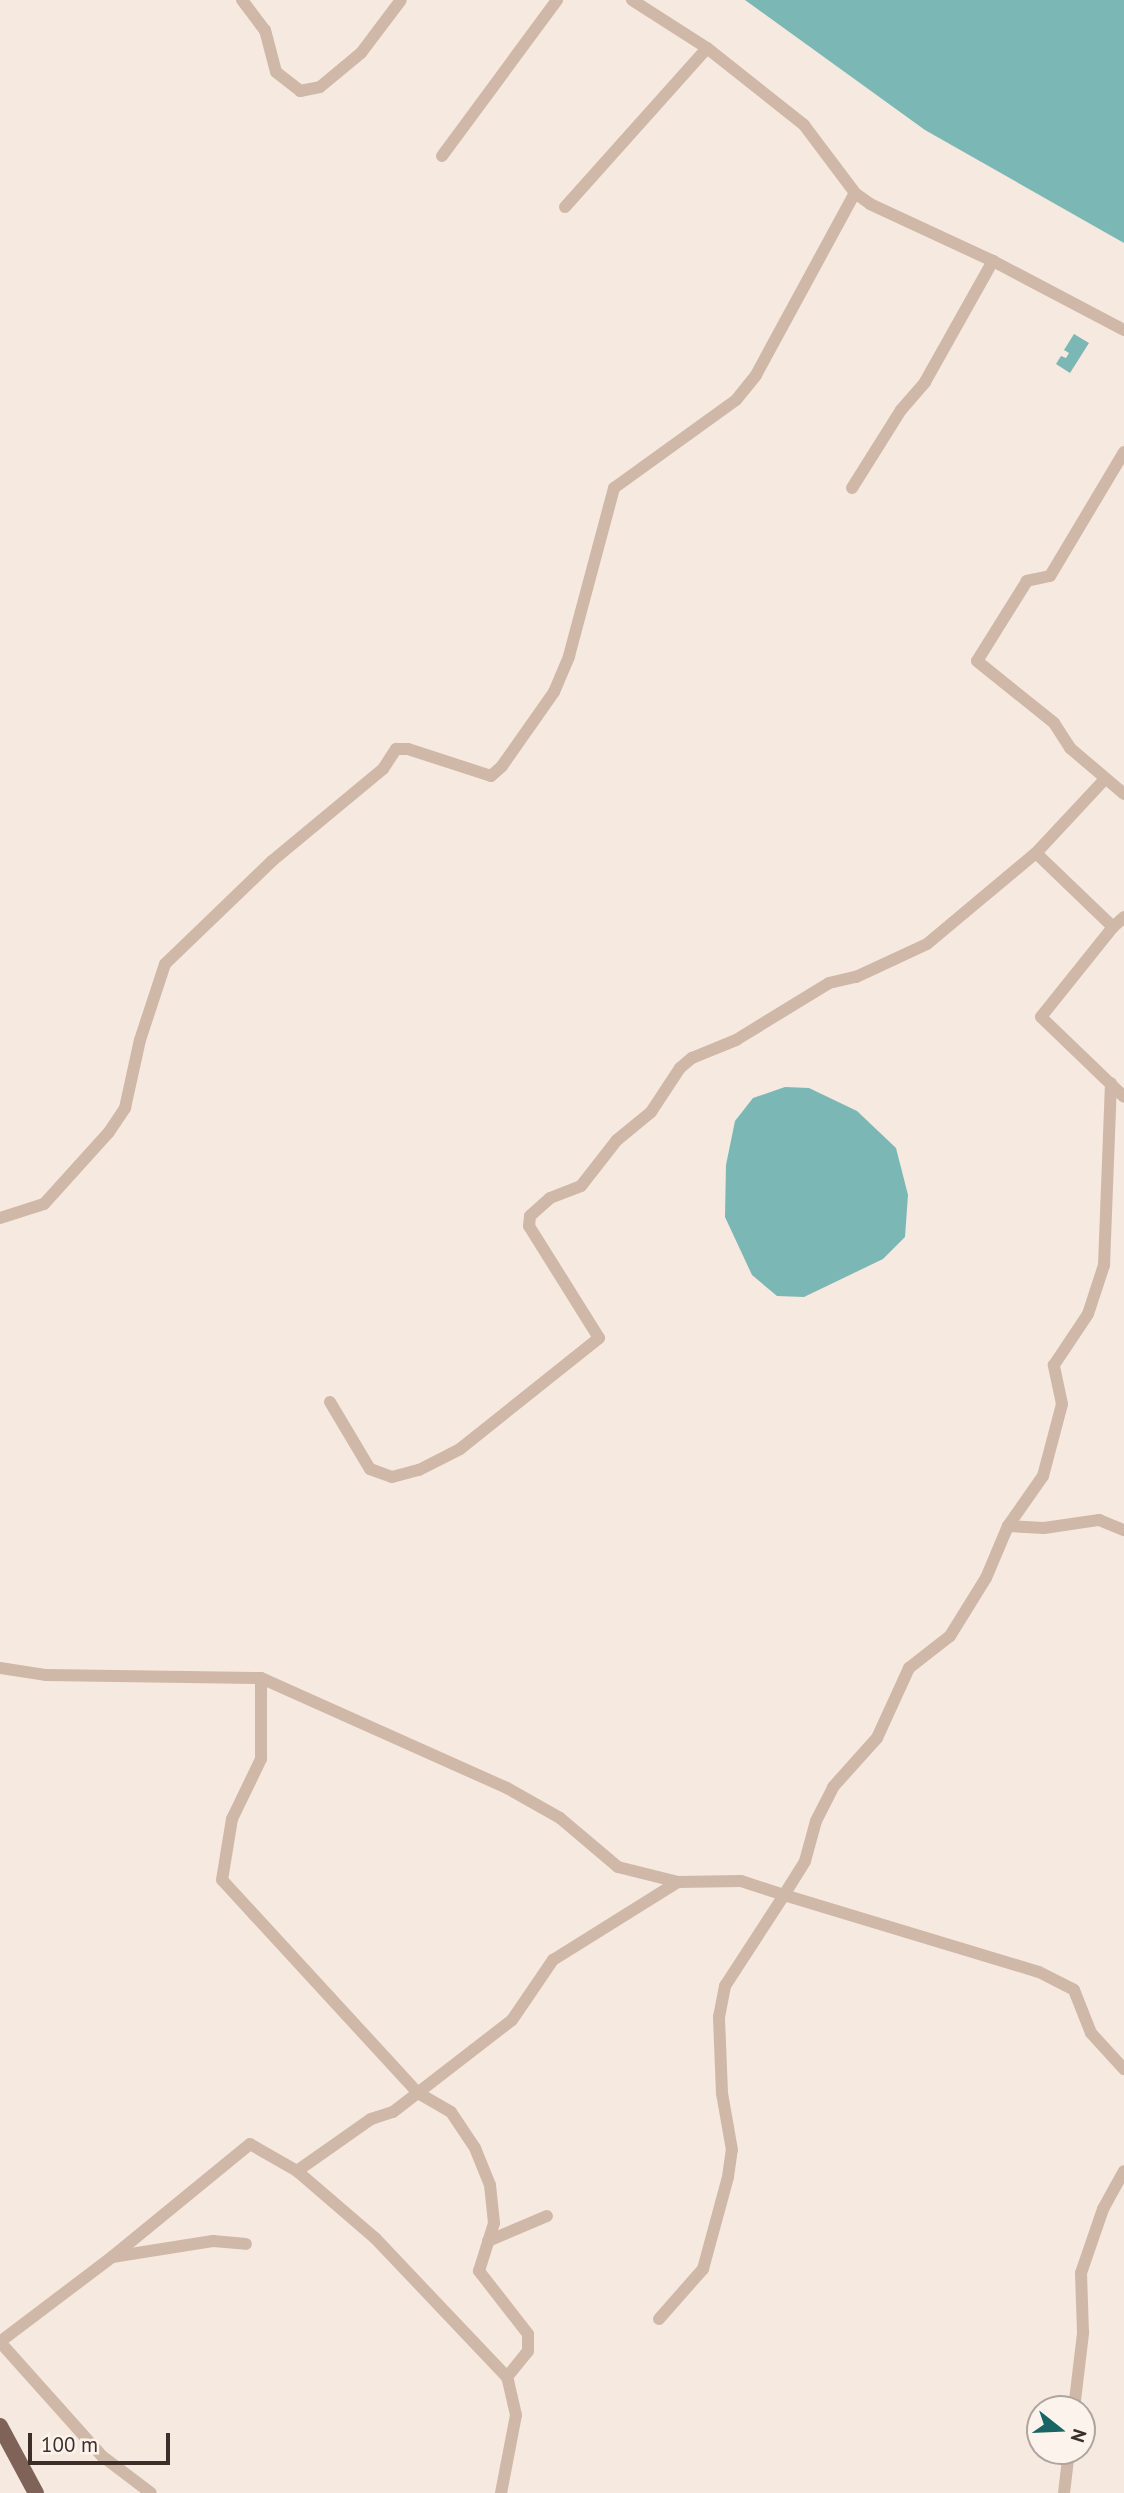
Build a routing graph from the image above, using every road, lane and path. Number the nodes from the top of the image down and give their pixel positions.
1 (242, 0) edge
2 (401, 0) edge
3 (557, 0) edge
4 (632, 0) edge
5 (708, 48) junction
6 (442, 156) dead end
7 (855, 193) junction
8 (565, 207) dead end
9 (992, 261) junction
10 (1124, 330) edge
11 (1124, 452) edge
12 (852, 488) dead end
13 (1105, 779) junction
14 (1124, 794) edge
15 (1036, 853) junction
16 (1124, 917) edge
17 (1113, 927) junction
18 (1111, 1083) junction
19 (1124, 1097) edge
20 (0, 1218) edge
21 (330, 1402) dead end
22 (1008, 1527) junction
23 (1124, 1530) edge
24 (0, 1668) edge
25 (261, 1678) junction
26 (678, 1882) junction
27 (784, 1895) junction
28 (1124, 2069) edge
29 (418, 2093) junction
30 (297, 2171) junction
31 (1124, 2171) edge
32 (547, 2216) dead end
33 (488, 2241) junction
34 (246, 2244) dead end
35 (112, 2257) junction
36 (659, 2319) dead end
37 (0, 2342) edge
38 (507, 2377) junction
39 (1076, 2395) edge
40 (0, 2426) edge
41 (1067, 2465) edge
42 (36, 2493) edge
43 (151, 2493) edge
44 (501, 2493) edge
45 (1064, 2493) edge

1 - 2 street
3 - 6 street
4 - 5 street
5 - 7 street
5 - 8 street
7 - 9 street
7 - 20 street
9 - 10 street
9 - 12 street
11 - 13 street
13 - 14 street
13 - 15 street
15 - 17 street
15 - 21 street
16 - 17 street
17 - 18 street
18 - 19 street
18 - 22 street
22 - 23 street
22 - 27 street
24 - 25 street
25 - 26 street
25 - 29 street
26 - 27 street
26 - 29 street
27 - 28 street
27 - 36 street
29 - 30 street
29 - 33 street
30 - 35 street
30 - 38 street
31 - 39 street
32 - 33 street
33 - 38 street
34 - 35 street
35 - 37 street
37 - 43 street
38 - 44 street
40 - 42 main road
41 - 45 street

